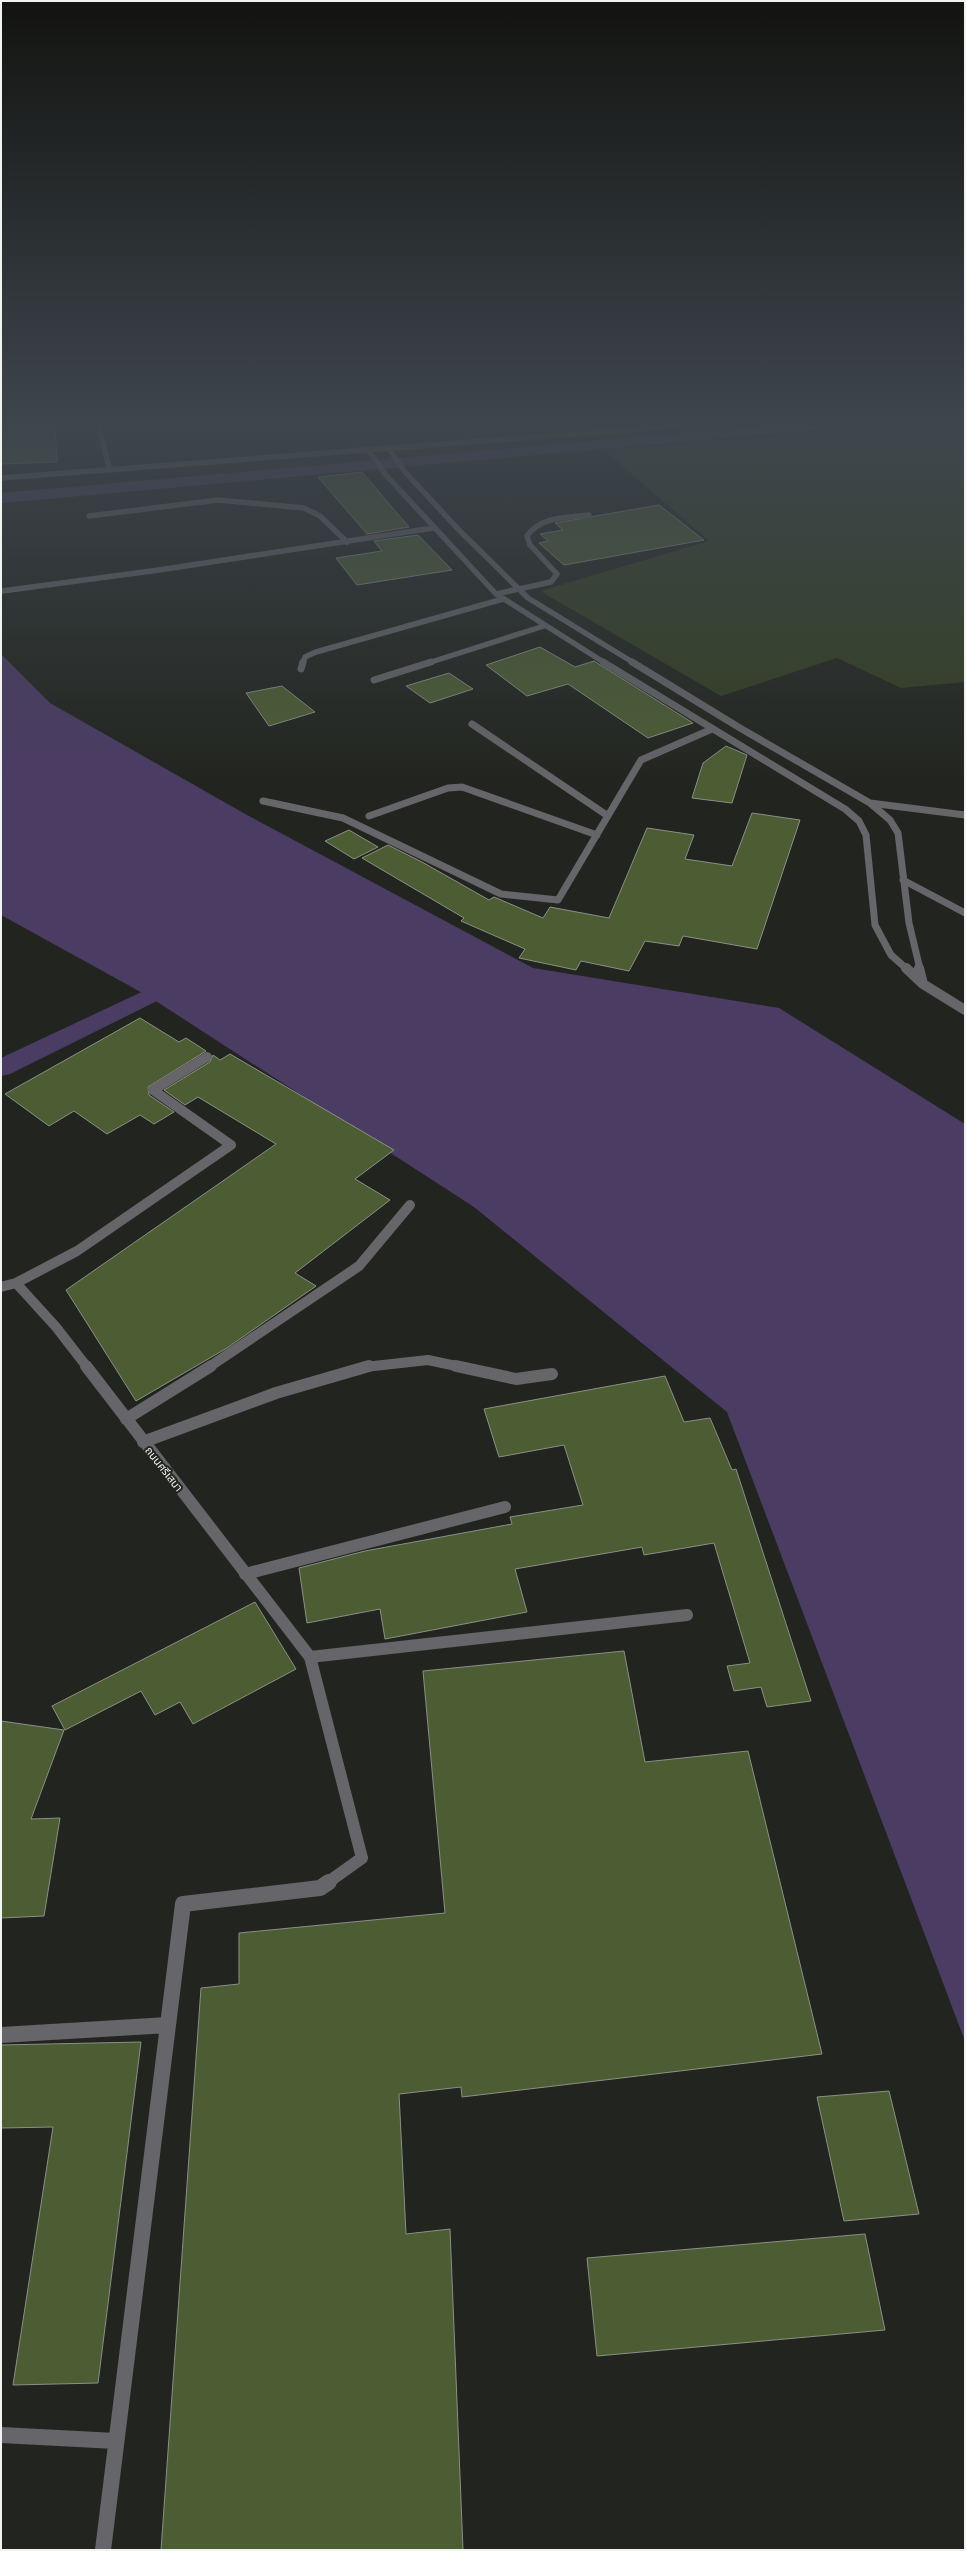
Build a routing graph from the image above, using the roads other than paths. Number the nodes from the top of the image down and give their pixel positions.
1 (326, 545) edge
2 (449, 545) edge
3 (475, 545) edge
4 (530, 545) edge
5 (518, 590) junction
6 (2, 591) edge
7 (496, 594) junction
8 (503, 599) junction
9 (544, 626) junction
10 (301, 669) dead end
11 (374, 680) dead end
12 (472, 724) dead end
13 (712, 729) junction
14 (263, 802) dead end
15 (870, 803) junction
16 (965, 815) edge
17 (369, 816) dead end
18 (608, 816) junction
19 (597, 835) junction
20 (903, 880) junction
21 (965, 913) edge
22 (923, 984) junction
23 (965, 1010) edge
24 (208, 1057) dead end
25 (410, 1205) dead end
26 (16, 1282) junction
27 (1, 1287) edge
28 (552, 1374) dead end
29 (126, 1419) junction
30 (143, 1442) junction
31 (505, 1507) dead end
32 (245, 1574) junction
33 (687, 1615) dead end
34 (310, 1657) junction
35 (168, 2024) junction
36 (1, 2035) edge
37 (1, 2435) edge
38 (116, 2441) junction
39 (103, 2550) edge

1 - 6 street
2 - 7 street
3 - 5 street
4 - 5 street
5 - 7 street
5 - 15 street
7 - 8 street
8 - 9 street
8 - 10 street
9 - 11 street
9 - 13 street
12 - 18 street
13 - 18 street
13 - 22 street
14 - 19 street
15 - 16 street
15 - 20 street
17 - 19 street
18 - 19 street
20 - 21 street
20 - 22 street
22 - 23 street
24 - 26 street
25 - 29 street
26 - 27 street
26 - 29 street, ถนนศรีเสนา
28 - 30 street
29 - 30 street, ถนนศรีเสนา
30 - 32 street, ถนนศรีเสนา
31 - 32 street
32 - 34 street, ถนนศรีเสนา
33 - 34 street
34 - 35 street
35 - 36 street
35 - 38 street
37 - 38 street
38 - 39 street

